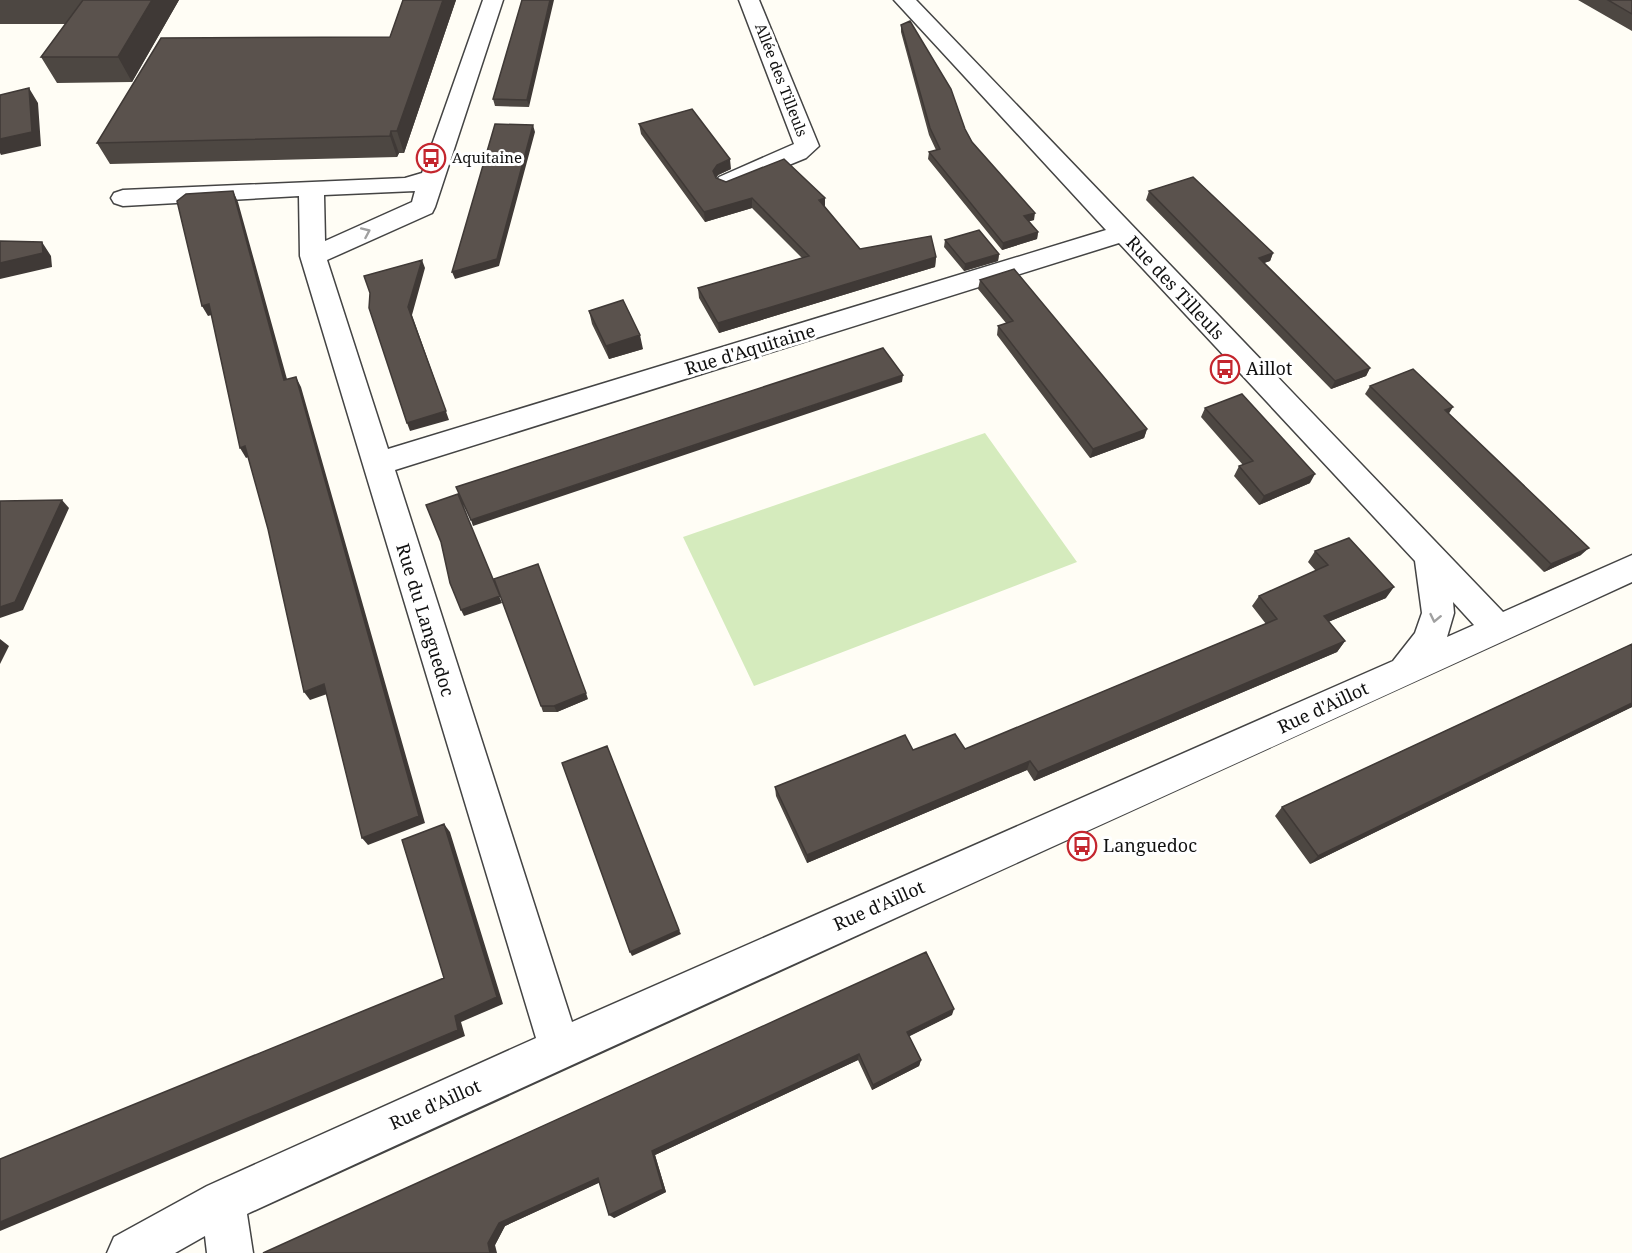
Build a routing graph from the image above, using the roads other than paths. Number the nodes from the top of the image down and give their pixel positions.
1 (493, 0) edge
2 (749, 0) edge
3 (904, 0) edge
4 (435, 177) junction
5 (728, 182) edge
6 (311, 188) junction
7 (123, 198) dead end
8 (1123, 233) junction
9 (313, 256) junction
10 (376, 464) junction
11 (1431, 561) junction
12 (1632, 568) edge
13 (1497, 627) junction
14 (1406, 669) junction
15 (560, 1048) junction
16 (223, 1202) junction
17 (130, 1253) edge
18 (230, 1253) edge

1 - 4 street
2 - 5 street, Allée des Tilleuls
3 - 8 street, Rue des Tilleuls
4 - 6 street
9 -> 4 street
6 - 7 street
6 - 9 street, Rue du Languedoc
8 - 10 street, Rue d'Aquitaine
8 - 11 street, Rue des Tilleuls
9 - 10 street, Rue du Languedoc
10 - 15 street, Rue du Languedoc
11 - 13 street, Rue des Tilleuls
11 -> 14 street
12 - 13 street, Rue d'Aillot
13 - 14 street, Rue d'Aillot
14 - 15 street, Rue d'Aillot
15 - 16 street, Rue d'Aillot
16 - 17 street, Rue d'Aillot
16 - 18 street

